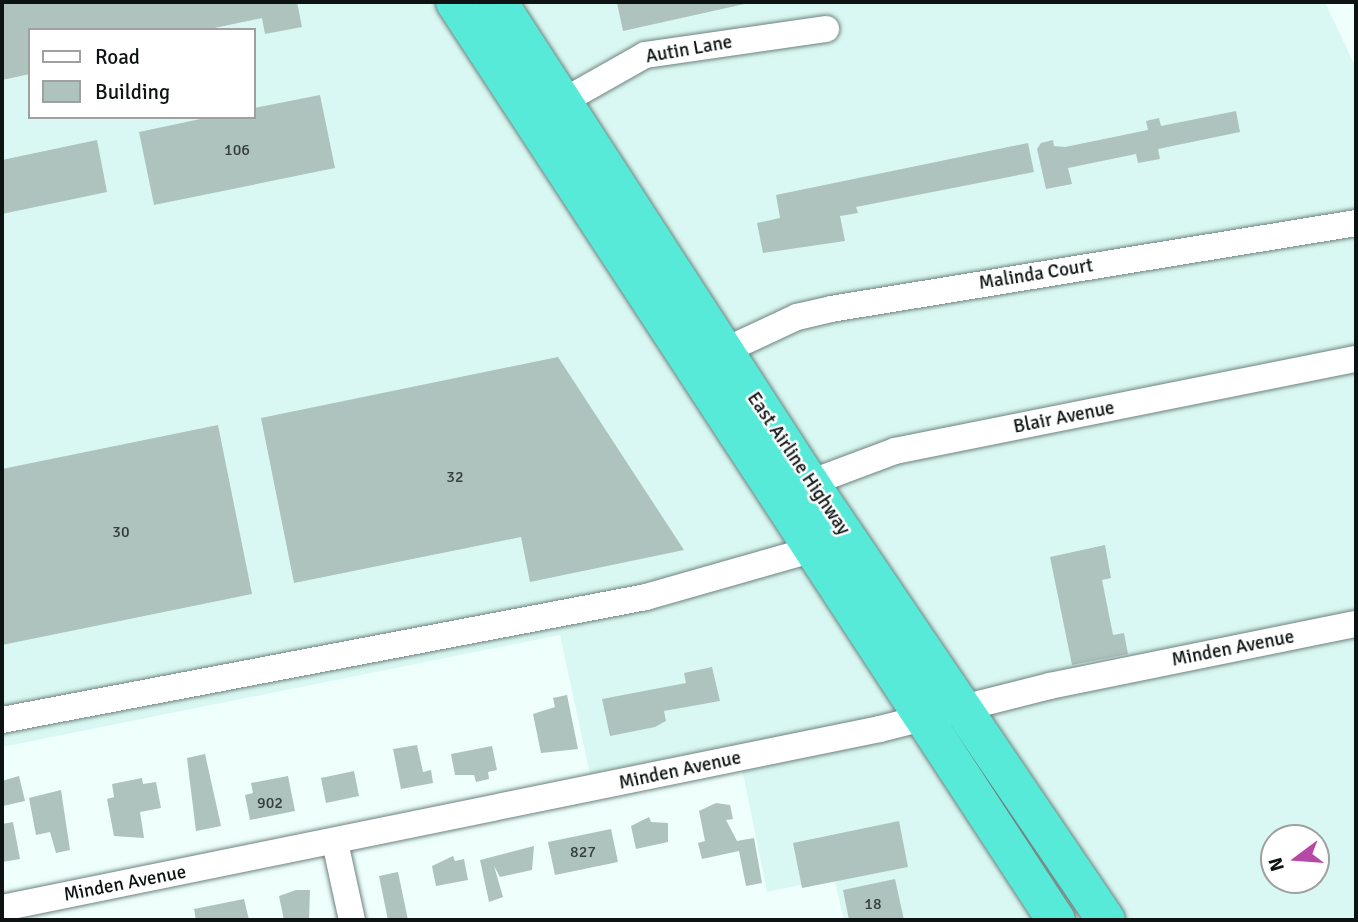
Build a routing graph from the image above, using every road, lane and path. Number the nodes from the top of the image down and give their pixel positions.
1 (455, 2) edge
2 (498, 2) edge
3 (826, 29) dead end
4 (562, 102) junction
5 (542, 134) junction
6 (1356, 223) edge
7 (723, 351) junction
8 (1356, 359) edge
9 (793, 490) junction
10 (811, 550) junction
11 (1356, 624) edge
12 (965, 706) junction
13 (2, 720) edge
14 (924, 720) junction
15 (335, 842) junction
16 (2, 908) edge
17 (352, 920) edge
18 (1056, 920) edge
19 (1106, 920) edge

1 - 5 highway, East Airline Highway
2 - 4 highway, East Airline Highway
3 - 4 street, Autin Lane
4 - 5 street
4 - 7 highway, East Airline Highway
5 - 9 highway, East Airline Highway
6 - 7 street, Malinda Court
7 - 9 highway, East Airline Highway
8 - 9 street, Blair Avenue
9 - 10 highway, East Airline Highway
9 - 12 highway, East Airline Highway
10 - 13 street
10 - 14 highway, East Airline Highway
11 - 12 street, Minden Avenue
12 - 14 street, Minden Avenue
12 - 19 highway, East Airline Highway
14 - 15 street, Minden Avenue
14 - 18 highway, East Airline Highway
15 - 16 street, Minden Avenue
15 - 17 street

